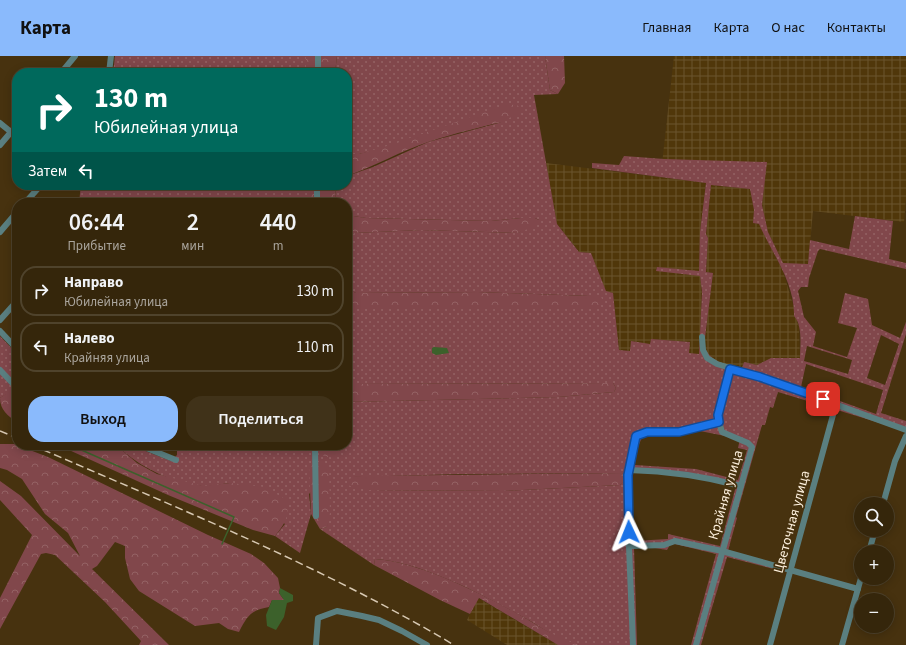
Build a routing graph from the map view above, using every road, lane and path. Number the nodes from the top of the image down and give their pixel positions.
1 (75, 56) edge
2 (110, 56) edge
3 (318, 56) edge
4 (65, 68) edge
5 (109, 68) edge
6 (318, 68) edge
7 (0, 124) edge
8 (11, 132) joint
9 (0, 144) edge
10 (37, 190) edge
11 (29, 198) edge
12 (12, 218) edge
13 (0, 232) edge
14 (12, 307) edge
15 (0, 320) edge
16 (0, 331) edge
17 (702, 337) dead end
18 (12, 344) edge
19 (730, 369) junction
20 (0, 370) edge
21 (12, 383) edge
22 (836, 404) junction
23 (719, 422) junction
24 (906, 430) edge
25 (906, 436) edge
26 (151, 450) edge
27 (315, 450) edge
28 (176, 460) dead end
29 (629, 470) junction
30 (741, 486) junction
31 (885, 497) edge
32 (316, 516) dead end
33 (630, 543) junction
34 (722, 551) junction
35 (792, 570) junction
36 (859, 585) edge
37 (858, 589) junction
38 (316, 645) edge
39 (427, 645) edge
40 (633, 645) edge
41 (696, 645) edge
42 (770, 645) edge
43 (842, 645) edge

1 - 4 street
2 - 5 street
3 - 6 street
7 - 8 street
8 - 9 street
10 - 11 street
12 - 13 street
14 - 15 street
16 - 18 street
17 - 19 street
19 - 22 street
19 - 23 street
20 - 21 street
22 - 24 street
22 - 35 street, Цветочная улица
23 - 29 street
23 - 30 street, Крайняя улица
25 - 31 street
26 - 28 street
27 - 32 street
29 - 30 street
29 - 33 street
30 - 34 street, Крайняя улица
33 - 34 street
33 - 40 street
34 - 35 street
34 - 41 street, Крайняя улица
35 - 37 street
35 - 42 street, Цветочная улица
36 - 37 street
37 - 43 street
38 - 39 street

